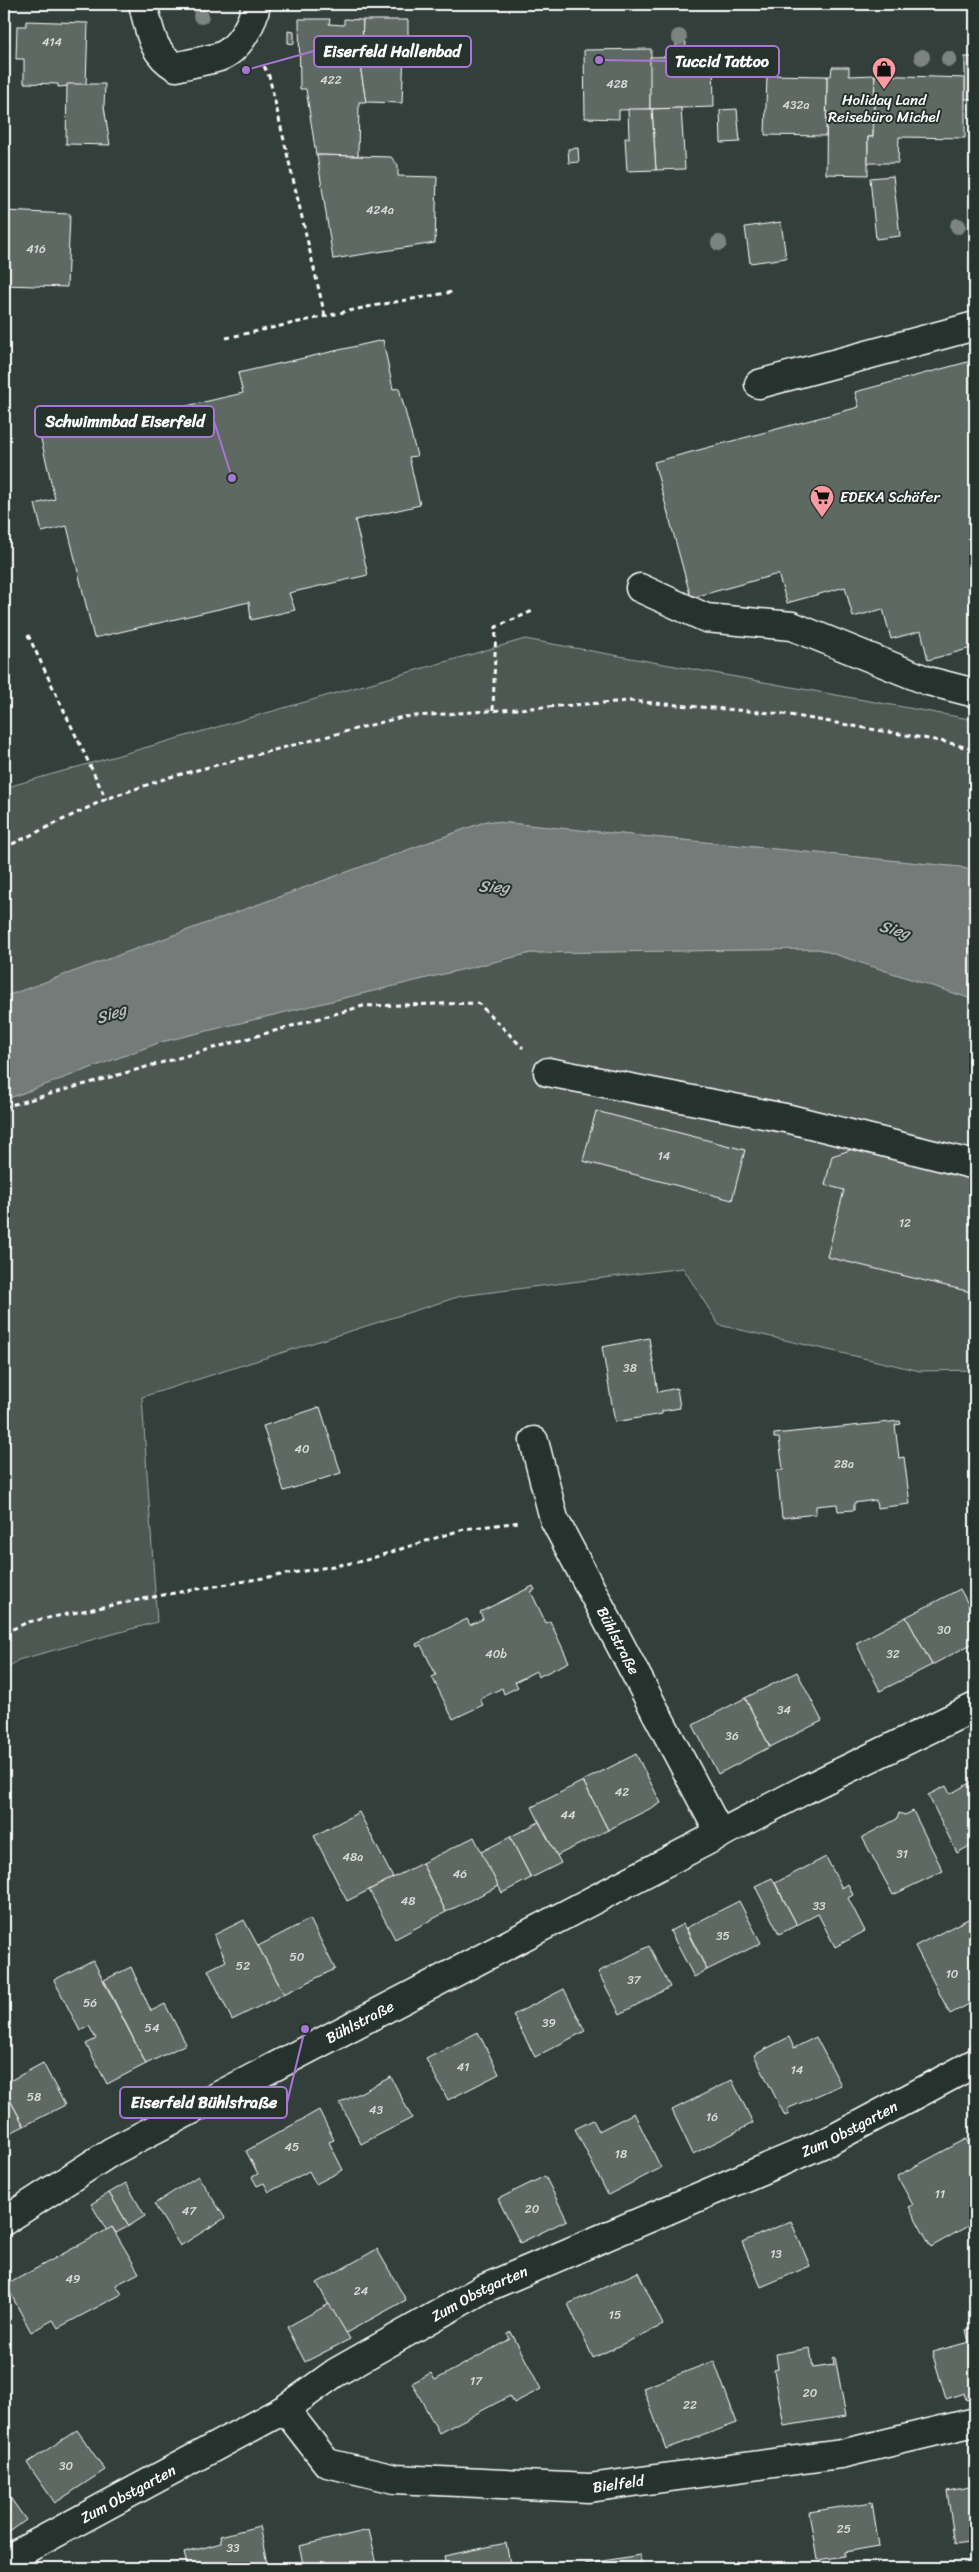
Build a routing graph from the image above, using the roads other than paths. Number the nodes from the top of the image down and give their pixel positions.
1 (143, 4) edge
2 (256, 4) edge
3 (975, 326) edge
4 (759, 384) dead end
5 (640, 588) dead end
6 (975, 693) edge
7 (548, 1072) road end
8 (975, 1165) edge
9 (534, 1441) dead end
10 (975, 1707) edge
11 (720, 1834) junction
12 (975, 2063) edge
13 (4, 2221) edge
14 (284, 2410) junction
15 (975, 2422) edge
16 (4, 2561) edge

1 - 2 street
3 - 4 street
5 - 6 street
7 - 8 street
9 - 11 street, Bühlstraße
10 - 11 street, Bühlstraße
11 - 13 street, Bühlstraße
12 - 14 street, Zum Obstgarten
14 - 15 street, Bielfeld
14 - 16 street, Zum Obstgarten

